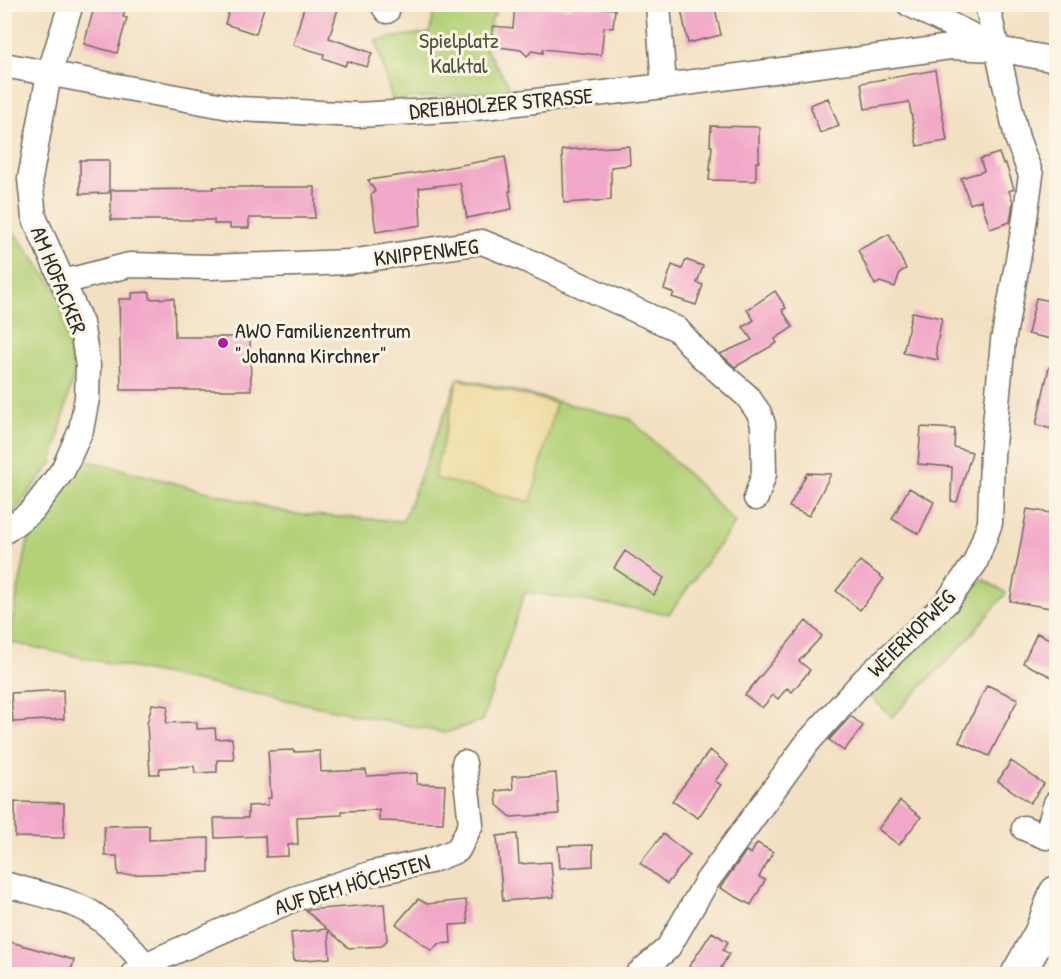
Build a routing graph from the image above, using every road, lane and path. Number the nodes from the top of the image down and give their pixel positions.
1 (70, 4) edge
2 (658, 4) edge
3 (909, 4) edge
4 (987, 4) edge
5 (998, 49) junction
6 (1056, 60) edge
7 (4, 65) edge
8 (49, 74) junction
9 (664, 86) junction
10 (63, 282) junction
11 (756, 498) dead end
12 (4, 532) edge
13 (464, 763) dead end
14 (1056, 803) edge
15 (1024, 828) dead end
16 (4, 884) edge
17 (1056, 893) edge
18 (139, 970) edge
19 (638, 975) edge
20 (1018, 975) edge

1 - 8 street, AM HOFACKER
2 - 9 street
3 - 5 street
4 - 5 street
5 - 6 street, DREIBHOLZER STRASSE
5 - 9 street, DREIBHOLZER STRASSE
5 - 19 street, WEIERHOFWEG
7 - 8 street, DREIBHOLZER STRASSE
8 - 9 street, DREIBHOLZER STRASSE
8 - 10 street, AM HOFACKER
10 - 11 street, KNIPPENWEG
10 - 12 street, AM HOFACKER
13 - 18 street, AUF DEM HÖCHSTEN
14 - 15 street
16 - 18 street
17 - 20 main road

